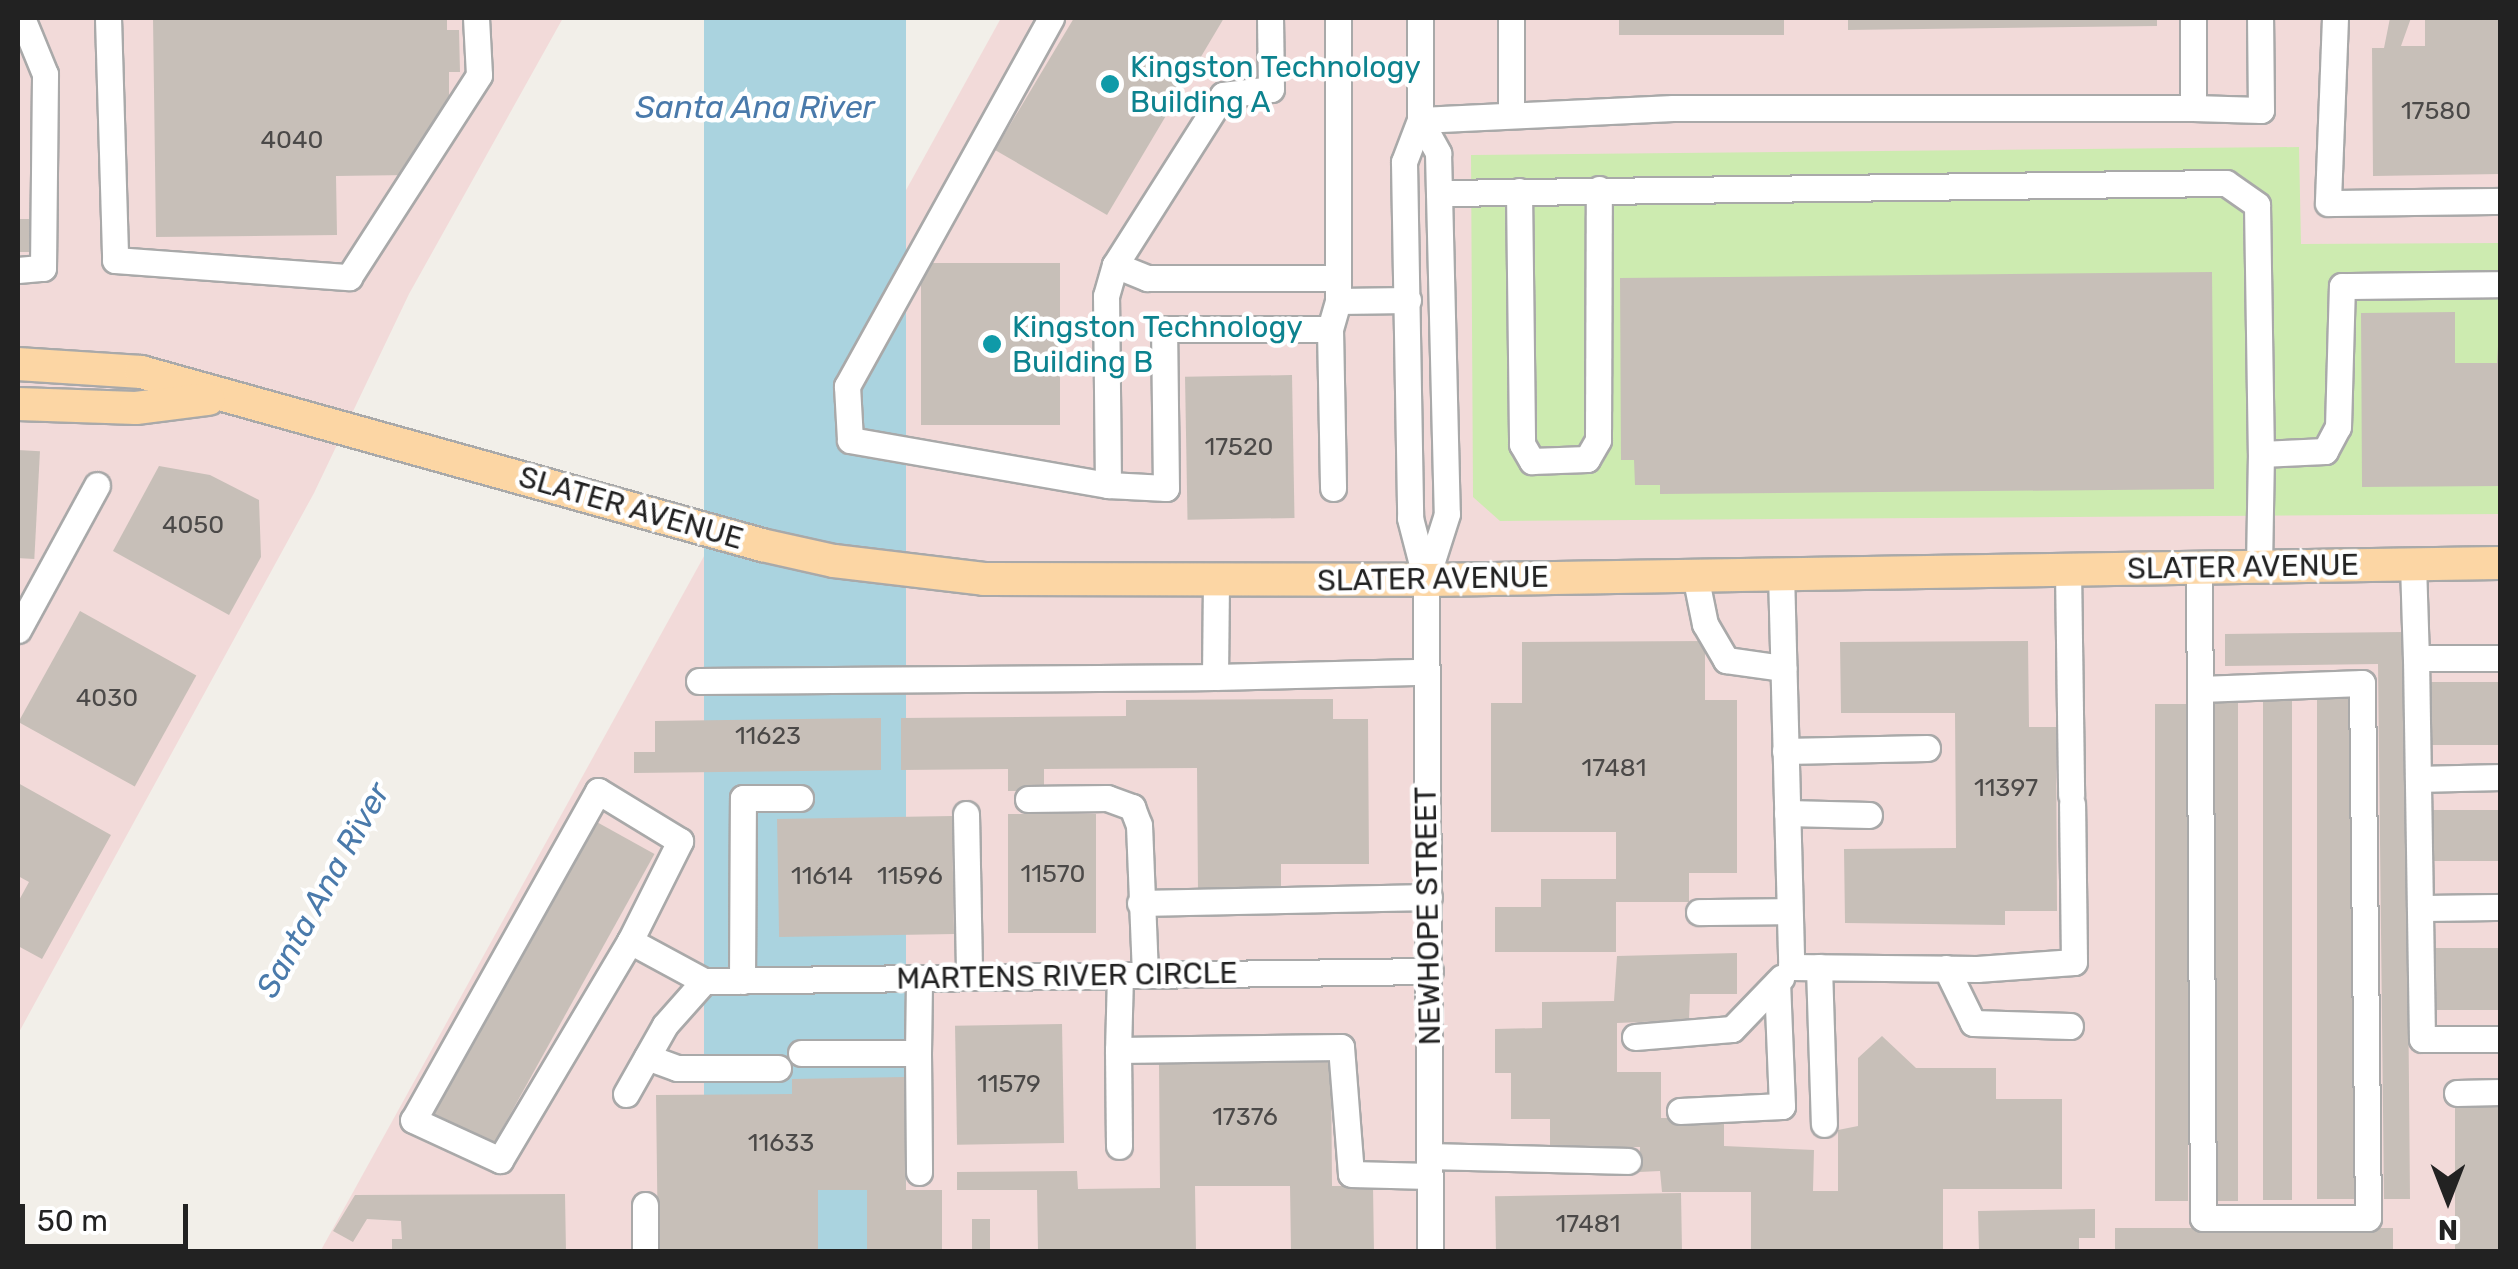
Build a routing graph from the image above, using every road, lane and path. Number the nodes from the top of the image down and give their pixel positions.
1 (22, 18) edge
2 (108, 18) edge
3 (476, 18) edge
4 (1052, 18) edge
5 (1270, 18) edge
6 (1338, 18) edge
7 (1420, 18) edge
8 (1511, 18) edge
9 (2193, 18) edge
10 (2260, 18) edge
11 (2335, 18) edge
12 (2193, 108) junction
13 (1511, 111) junction
14 (1420, 120) junction
15 (1598, 189) junction
16 (1519, 191) junction
17 (1439, 193) junction
18 (2500, 200) edge
19 (1115, 266) junction
20 (18, 270) edge
21 (2500, 284) edge
22 (1338, 290) junction
23 (1408, 300) junction
24 (1330, 329) junction
25 (18, 364) edge
26 (217, 398) junction
27 (18, 404) edge
28 (2262, 454) junction
29 (1108, 484) junction
30 (96, 485) dead end
31 (1333, 488) dead end
32 (2500, 563) edge
33 (2413, 564) junction
34 (2259, 566) junction
35 (2199, 567) junction
36 (2068, 569) junction
37 (1781, 573) junction
38 (1695, 575) junction
39 (1216, 580) junction
40 (1426, 580) junction
41 (18, 630) edge
42 (2416, 658) junction
43 (2500, 658) edge
44 (1783, 668) junction
45 (1425, 672) junction
46 (1215, 677) junction
47 (699, 680) dead end
48 (2200, 689) junction
49 (1927, 748) dead end
50 (1785, 751) junction
51 (2500, 777) edge
52 (2418, 779) junction
53 (800, 798) dead end
54 (1028, 800) dead end
55 (1787, 813) junction
56 (966, 814) dead end
57 (1868, 815) dead end
58 (1429, 897) junction
59 (1140, 903) junction
60 (2500, 906) edge
61 (2420, 908) junction
62 (1789, 911) junction
63 (1700, 912) dead end
64 (630, 941) junction
65 (1819, 967) junction
66 (1946, 968) junction
67 (1430, 970) junction
68 (1132, 975) junction
69 (1784, 975) junction
70 (968, 977) junction
71 (919, 978) junction
72 (742, 981) junction
73 (704, 982) junction
74 (2070, 1026) dead end
75 (1635, 1037) dead end
76 (2500, 1039) edge
77 (1118, 1050) junction
78 (918, 1053) junction
79 (801, 1054) dead end
80 (647, 1057) junction
81 (778, 1068) dead end
82 (2500, 1092) edge
83 (2457, 1093) dead end
84 (626, 1094) dead end
85 (1680, 1110) dead end
86 (1824, 1124) dead end
87 (1120, 1146) dead end
88 (1628, 1161) dead end
89 (1430, 1166) junction
90 (919, 1172) dead end
91 (645, 1205) dead end
92 (645, 1252) edge
93 (1430, 1252) edge

1 - 20 street
2 - 3 street
4 - 29 street
5 - 19 street
6 - 22 street
7 - 14 street, NEWHOPE STREET
8 - 13 street
9 - 12 street
10 - 12 street
11 - 18 street
12 - 13 street
13 - 14 street
14 - 17 street, NEWHOPE STREET
14 - 23 street, NEWHOPE STREET
15 - 16 street
15 - 16 street
15 - 28 street
16 - 17 street
17 - 40 street, NEWHOPE STREET
19 - 22 street
19 - 29 street
21 - 28 street
22 - 23 street
22 - 24 street
23 - 40 street, NEWHOPE STREET
24 - 29 street
24 - 31 street
25 - 26 main road, SLATER AVENUE
26 - 27 main road
26 - 39 main road, SLATER AVENUE
28 - 34 street
30 - 41 street
32 - 33 main road, SLATER AVENUE
33 - 34 main road, SLATER AVENUE
33 - 42 street
34 - 35 main road, SLATER AVENUE
35 - 36 main road, SLATER AVENUE
35 - 48 street
36 - 37 main road, SLATER AVENUE
36 - 66 street
37 - 38 main road, SLATER AVENUE
37 - 44 street
38 - 40 main road, SLATER AVENUE
38 - 44 street
39 - 40 main road, SLATER AVENUE
39 - 46 street
40 - 45 street, NEWHOPE STREET
42 - 43 street
42 - 52 street
44 - 50 street
45 - 46 street
45 - 58 street, NEWHOPE STREET
46 - 47 street
48 - 48 street
49 - 50 street
50 - 55 street
51 - 52 street
52 - 61 street
53 - 72 street
54 - 59 street
55 - 57 street
55 - 62 street
56 - 70 street
58 - 59 street
58 - 67 street, NEWHOPE STREET
59 - 68 street
60 - 61 street
61 - 76 street
62 - 63 street
62 - 69 street
64 - 64 street
64 - 73 street
65 - 66 street
65 - 69 street
65 - 86 street
66 - 74 street
67 - 68 street, MARTENS RIVER CIRCLE
67 - 89 street, NEWHOPE STREET
68 - 70 street, MARTENS RIVER CIRCLE
68 - 77 street
69 - 75 street
69 - 85 street
70 - 71 street, MARTENS RIVER CIRCLE
71 - 72 street, MARTENS RIVER CIRCLE
71 - 78 street
72 - 73 street, MARTENS RIVER CIRCLE
73 - 80 street
77 - 87 street
77 - 89 street
78 - 79 street
78 - 90 street
80 - 81 street
80 - 84 street
82 - 83 street
88 - 89 street
89 - 93 street, NEWHOPE STREET
91 - 92 street

